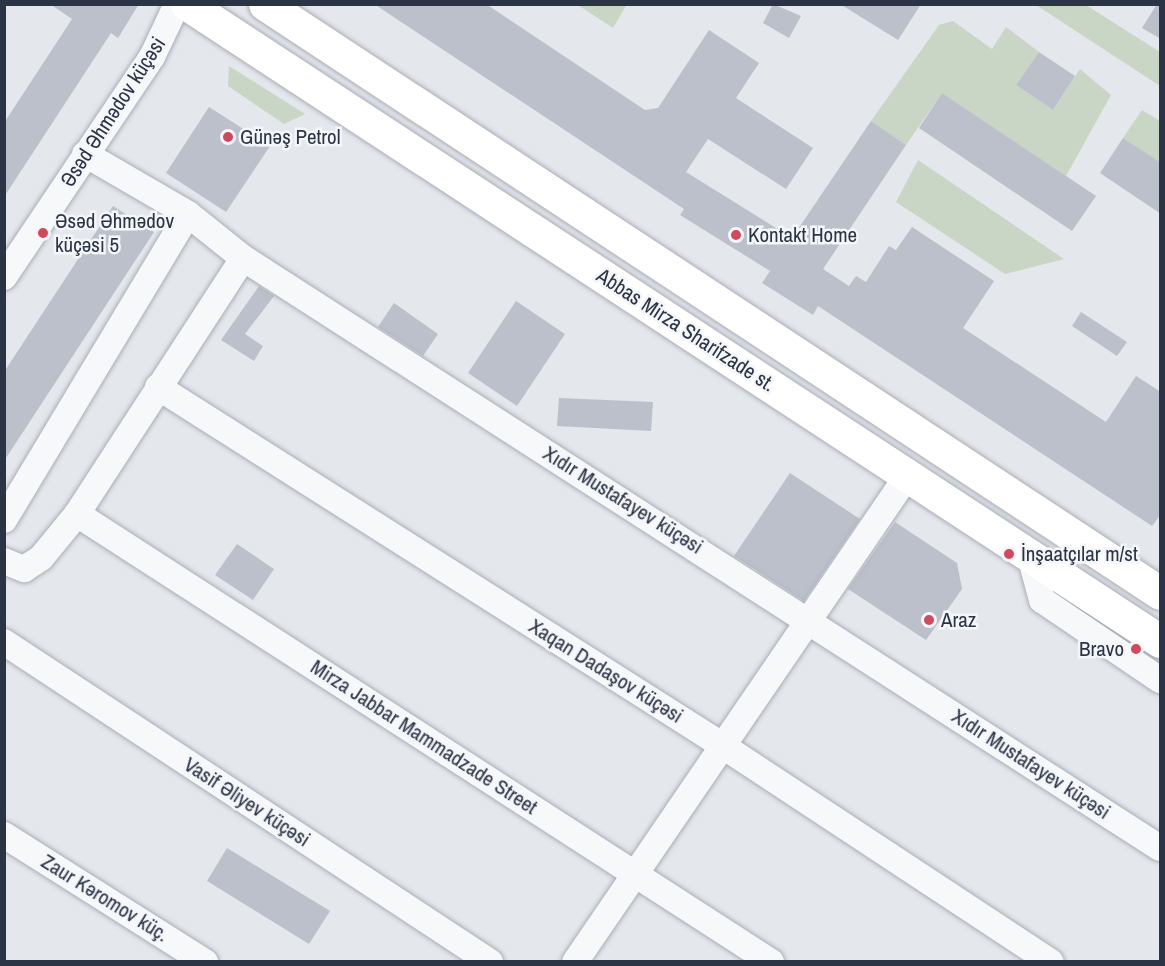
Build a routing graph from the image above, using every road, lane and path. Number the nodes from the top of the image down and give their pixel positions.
1 (177, 4) edge
2 (265, 4) edge
3 (198, 12) edge
4 (85, 154) junction
5 (188, 214) junction
6 (630, 246) junction
7 (243, 258) junction
8 (4, 277) edge
9 (608, 279) junction
10 (158, 387) junction
11 (908, 476) junction
12 (77, 514) junction
13 (4, 520) edge
14 (1030, 556) junction
15 (4, 561) edge
16 (1161, 593) edge
17 (810, 619) junction
18 (1161, 641) edge
19 (4, 642) edge
20 (1161, 680) edge
21 (720, 744) junction
22 (4, 835) edge
23 (1161, 848) edge
24 (637, 874) junction
25 (205, 962) edge
26 (490, 962) edge
27 (575, 962) edge
28 (771, 962) edge
29 (1050, 962) edge

1 - 4 street, Əsəd Əhmədov küçəsi
2 - 6 main road, Abbas Mirza Sharifzade st.
3 - 9 main road, Abbas Mirza Sharifzade st.
4 - 5 street, Xıdır Mustafayev küçəsi
4 - 8 street, Əsəd Əhmədov küçəsi
5 - 7 street, Xıdır Mustafayev küçəsi
5 - 13 street
6 - 9 main road
6 - 16 main road, Abbas Mirza Sharifzade st.
7 - 10 street
7 - 17 street, Xıdır Mustafayev küçəsi
9 - 11 main road, Abbas Mirza Sharifzade st.
10 - 12 street
10 - 21 street, Xaqan Dadaşov küçəsi
11 - 14 main road, Abbas Mirza Sharifzade st.
11 - 17 street
12 - 15 street
12 - 24 street, Mirza Jabbar Mammadzade Street
14 - 18 main road, Abbas Mirza Sharifzade st.
14 - 20 street
17 - 21 street
17 - 23 street, Xıdır Mustafayev küçəsi
19 - 26 street, Vasif Əliyev küçəsi
21 - 24 street
21 - 29 street, Xaqan Dadaşov küçəsi
22 - 25 street, Zaur Kəromov küç.
24 - 27 street
24 - 28 street, Mirza Jabbar Mammadzade Street

